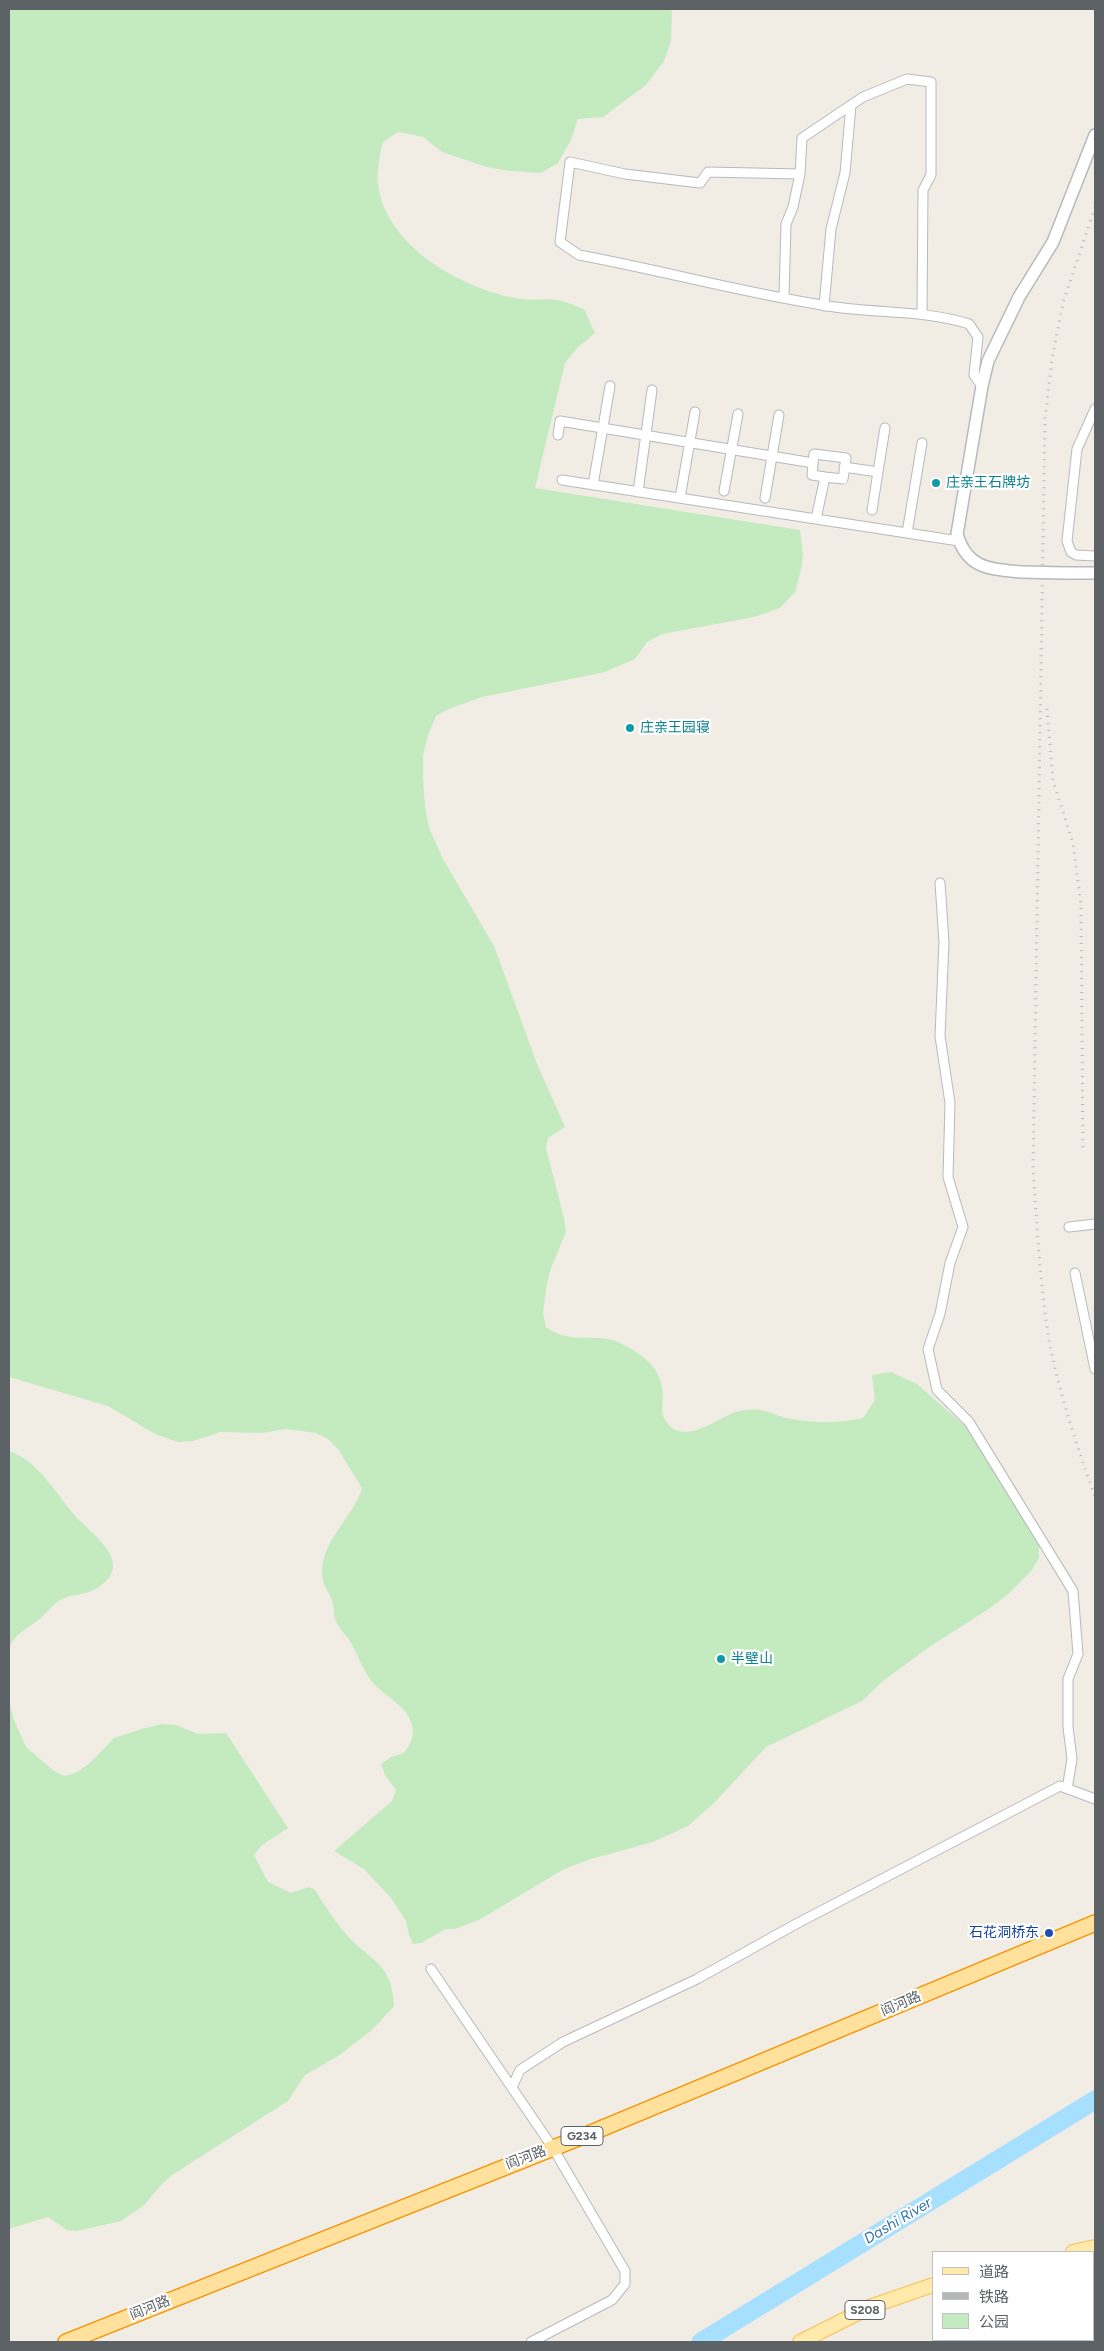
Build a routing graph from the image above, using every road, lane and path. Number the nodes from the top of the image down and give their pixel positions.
1 (851, 105) junction
2 (1095, 135) edge
3 (800, 174) junction
4 (784, 298) junction
5 (824, 306) junction
6 (922, 313) junction
7 (610, 386) dead end
8 (982, 386) junction
9 (652, 390) dead end
10 (695, 412) dead end
11 (738, 414) dead end
12 (779, 415) dead end
13 (1094, 417) edge
14 (603, 428) junction
15 (885, 428) dead end
16 (558, 435) dead end
17 (646, 435) junction
18 (690, 442) junction
19 (922, 443) dead end
20 (731, 449) junction
21 (772, 456) junction
22 (813, 463) junction
23 (844, 468) junction
24 (878, 472) junction
25 (825, 477) junction
26 (562, 480) dead end
27 (593, 485) junction
28 (724, 491) dead end
29 (638, 492) junction
30 (680, 498) junction
31 (765, 498) dead end
32 (872, 510) dead end
33 (816, 519) junction
34 (908, 533) junction
35 (959, 541) junction
36 (1095, 556) edge
37 (1095, 573) edge
38 (940, 883) dead end
39 (1095, 1224) edge
40 (1069, 1226) dead end
41 (1075, 1273) dead end
42 (1095, 1369) edge
43 (1067, 1789) junction
44 (1095, 1799) edge
45 (1095, 1923) edge
46 (431, 1969) dead end
47 (512, 2087) junction
48 (553, 2148) junction
49 (1095, 2247) edge
50 (1077, 2251) edge
51 (932, 2285) edge
52 (66, 2342) edge
53 (531, 2342) edge
54 (800, 2342) edge

1 - 3 street
1 - 5 street
1 - 6 street
2 - 8 street
3 - 4 street
3 - 4 street
4 - 5 street
5 - 6 street
6 - 8 street
7 - 14 street
8 - 35 street
9 - 17 street
10 - 18 street
11 - 20 street
12 - 21 street
13 - 36 street
14 - 16 street
14 - 17 street
14 - 27 street
15 - 24 street
17 - 18 street
17 - 29 street
18 - 20 street
18 - 30 street
19 - 34 street
20 - 21 street
20 - 28 street
21 - 22 street
21 - 31 street
22 - 23 street
22 - 25 street
23 - 24 street
23 - 25 street
24 - 32 street
25 - 33 street
26 - 27 street
27 - 29 street
29 - 30 street
30 - 33 street
33 - 34 street
34 - 35 street
35 - 37 street, bridge
38 - 43 street
39 - 40 street
41 - 42 street
43 - 44 street
43 - 47 street
45 - 48 highway, 阎河路 / G234
46 - 47 street
47 - 48 street
48 - 52 highway, 阎河路 / G234
48 - 53 street
49 - 50 main road
51 - 54 main road, S208

